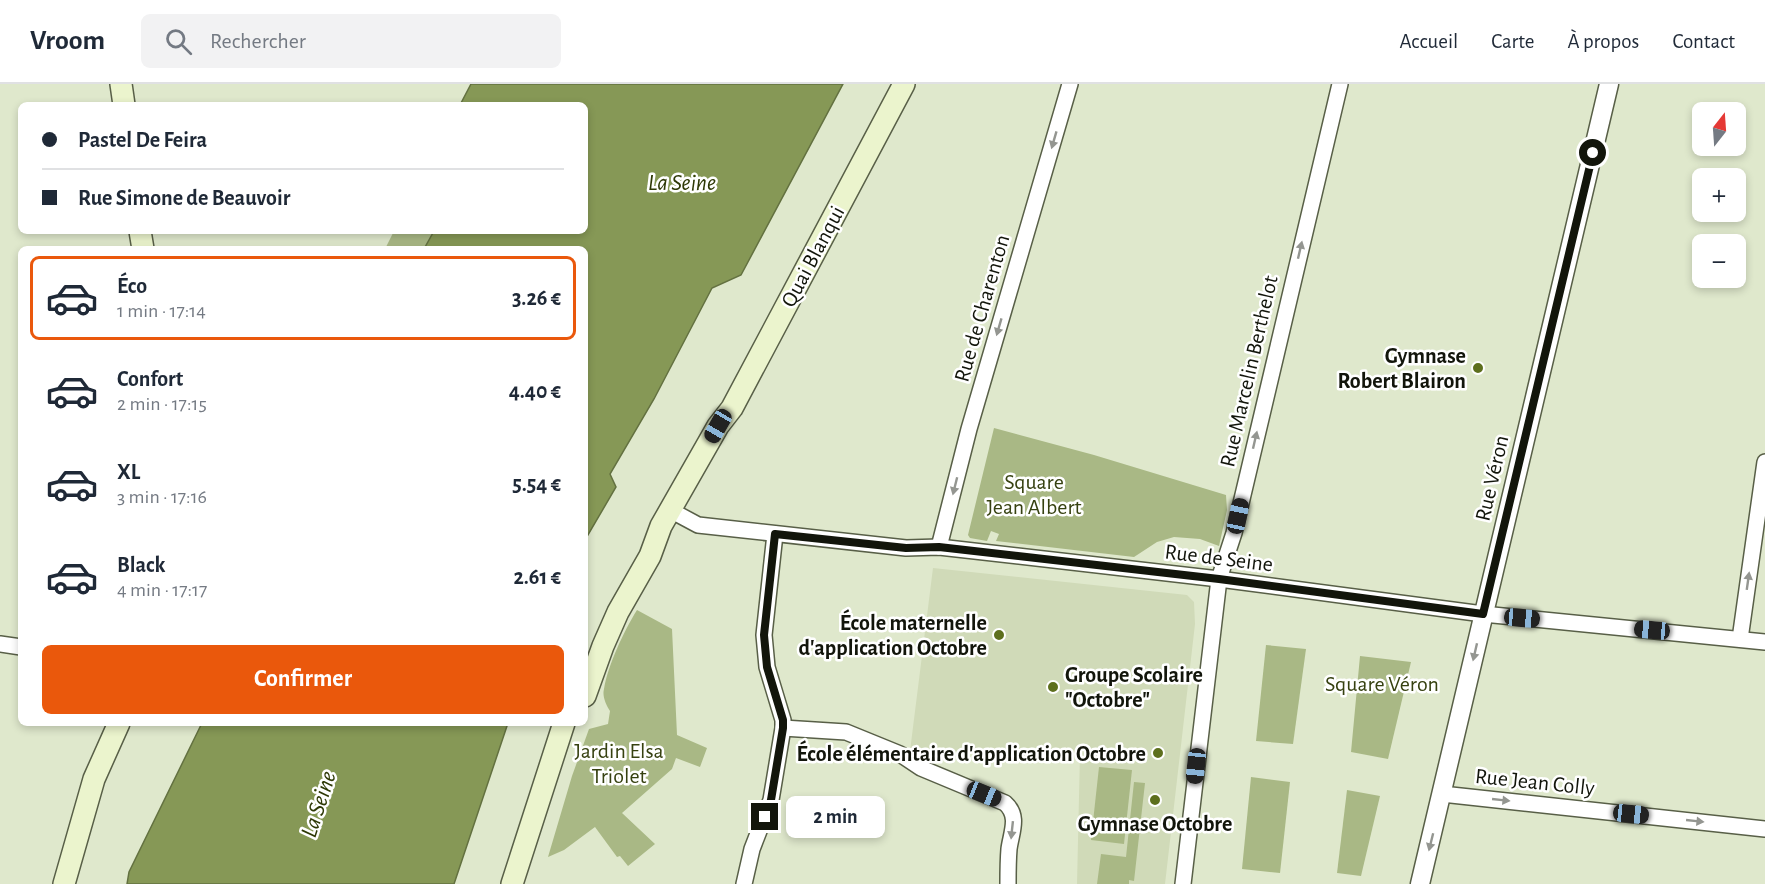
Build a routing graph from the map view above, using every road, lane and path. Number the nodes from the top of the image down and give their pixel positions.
1 (121, 84) edge
2 (894, 84) edge
3 (904, 84) edge
4 (1070, 84) edge
5 (1340, 84) edge
6 (1609, 84) edge
7 (124, 102) edge
8 (718, 426) junction
9 (1765, 462) edge
10 (665, 518) junction
11 (775, 534) junction
12 (939, 547) junction
13 (1219, 579) junction
14 (1483, 614) junction
15 (1740, 639) junction
16 (1765, 642) edge
17 (0, 644) edge
18 (18, 647) edge
19 (588, 652) edge
20 (588, 688) edge
21 (118, 726) edge
22 (563, 726) edge
23 (575, 726) edge
24 (783, 728) junction
25 (1442, 794) junction
26 (1765, 829) edge
27 (64, 884) edge
28 (512, 884) edge
29 (524, 884) edge
30 (744, 884) edge
31 (1008, 884) edge
32 (1183, 884) edge
33 (1420, 884) edge

1 - 7 main road
2 - 8 main road, Quai Blanqui
3 - 8 main road, Quai Blanqui
4 -> 12 street, Rue de Charenton
13 -> 5 street, Rue Marcelin Berthelot
6 - 14 street, Rue Véron
8 - 10 main road, Quai Blanqui
15 -> 9 street
10 - 11 street, Rue de Seine
10 - 19 main road, Quai Blanqui
10 - 20 main road, Quai Blanqui
11 - 12 street, Rue de Seine
11 - 24 street
12 - 13 street, Rue de Seine
13 - 14 street, Rue de Seine
13 - 32 street, Rue Marcelin Berthelot
14 - 15 street, Rue de Seine
14 -> 25 street, Rue Véron
15 - 16 street, Rue de Seine
17 - 18 street
21 - 27 main road
22 - 28 main road
23 - 29 main road
24 - 30 street
24 -> 31 street
25 -> 26 street, Rue Jean Colly
25 -> 33 street, Rue Véron

